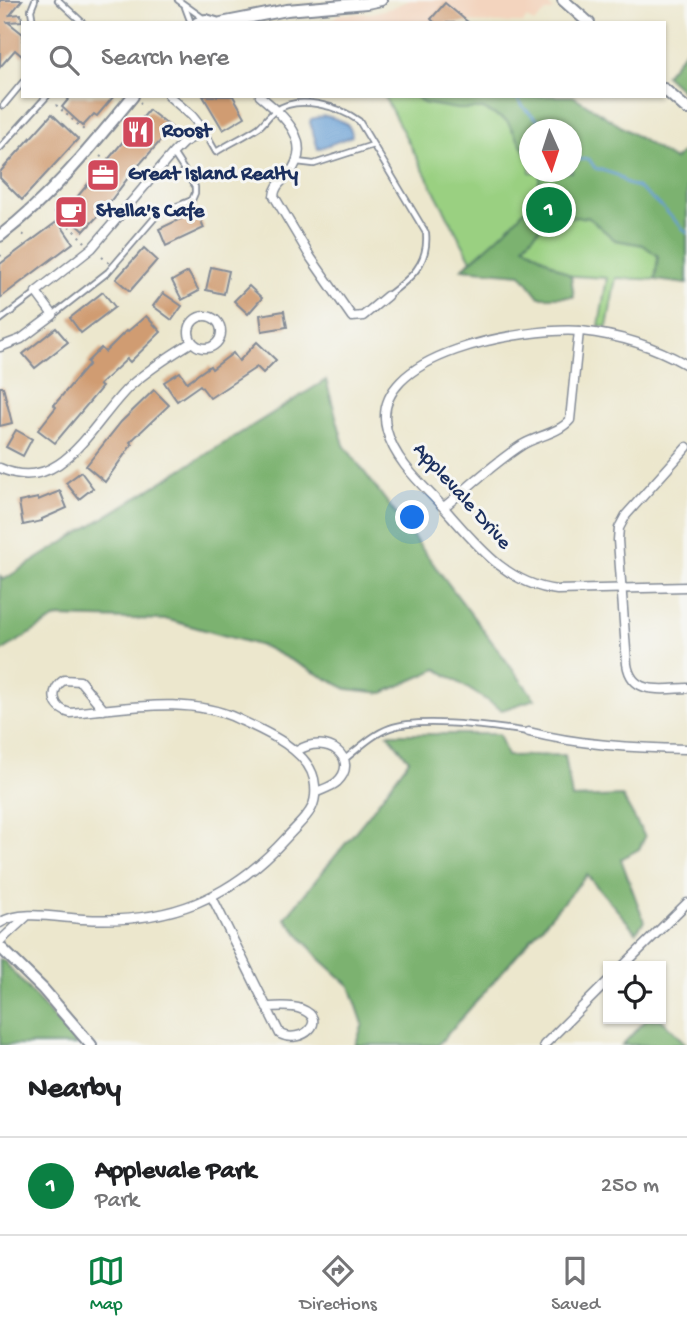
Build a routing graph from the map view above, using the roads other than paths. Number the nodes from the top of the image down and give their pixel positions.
1 (35, 0) edge
2 (58, 0) edge
3 (178, 0) edge
4 (381, 0) edge
5 (563, 0) edge
6 (347, 2) edge
7 (185, 6) junction
8 (78, 18) junction
9 (251, 20) edge
10 (33, 21) edge
11 (75, 21) edge
12 (81, 21) edge
13 (190, 21) edge
14 (208, 21) edge
15 (230, 21) edge
16 (587, 21) edge
17 (21, 84) edge
18 (666, 91) edge
19 (45, 98) edge
20 (171, 98) edge
21 (262, 98) edge
22 (136, 99) edge
23 (3, 106) dead end
24 (276, 109) junction
25 (687, 109) edge
26 (204, 131) junction
27 (373, 145) junction
28 (0, 148) edge
29 (173, 153) junction
30 (295, 162) junction
31 (0, 236) edge
32 (36, 292) junction
33 (387, 296) joint
34 (54, 315) junction
35 (0, 320) edge
36 (579, 331) junction
37 (192, 342) junction
38 (0, 347) edge
39 (687, 365) edge
40 (687, 447) edge
41 (0, 468) edge
42 (444, 508) junction
43 (687, 587) edge
44 (622, 590) junction
45 (687, 688) edge
46 (104, 710) junction
47 (529, 732) joint
48 (687, 748) edge
49 (297, 751) junction
50 (343, 761) junction
51 (317, 792) junction
52 (212, 897) junction
53 (686, 906) edge
54 (27, 916) junction
55 (0, 923) edge
56 (0, 941) edge
57 (0, 947) edge
58 (628, 961) edge
59 (603, 986) edge
60 (267, 1007) junction
61 (91, 1045) edge
62 (544, 1045) edge

1 - 10 lane
2 - 8 lane
3 - 7 lane
4 - 6 street
5 - 16 street
6 - 9 street
7 - 13 lane
7 - 14 lane
8 - 11 lane
8 - 12 lane
9 - 15 street
17 - 23 lane
18 - 25 street
19 - 28 lane
20 - 26 street
21 - 24 street
22 - 31 street
24 - 26 lane
24 - 27 lane
24 - 30 street
26 - 29 street
27 - 30 lane
27 - 33 lane
29 - 32 street
29 - 34 lane
30 - 33 street
32 - 34 street
32 - 35 lane
34 - 38 street
36 - 39 street, Applevale Drive
36 - 42 street
36 - 42 street, Applevale Drive
37 - 37 street
37 - 41 street
40 - 44 street
42 - 44 street, Applevale Drive
43 - 44 street, Applevale Drive
44 - 45 street
46 - 46 street
46 - 49 street
47 - 48 street
47 - 50 lane
49 - 50 street
49 - 51 street
50 - 51 street
51 - 52 street
52 - 54 street
52 - 60 street
53 - 58 street
54 - 55 street
54 - 56 street
57 - 61 street
59 - 62 street
60 - 60 street

